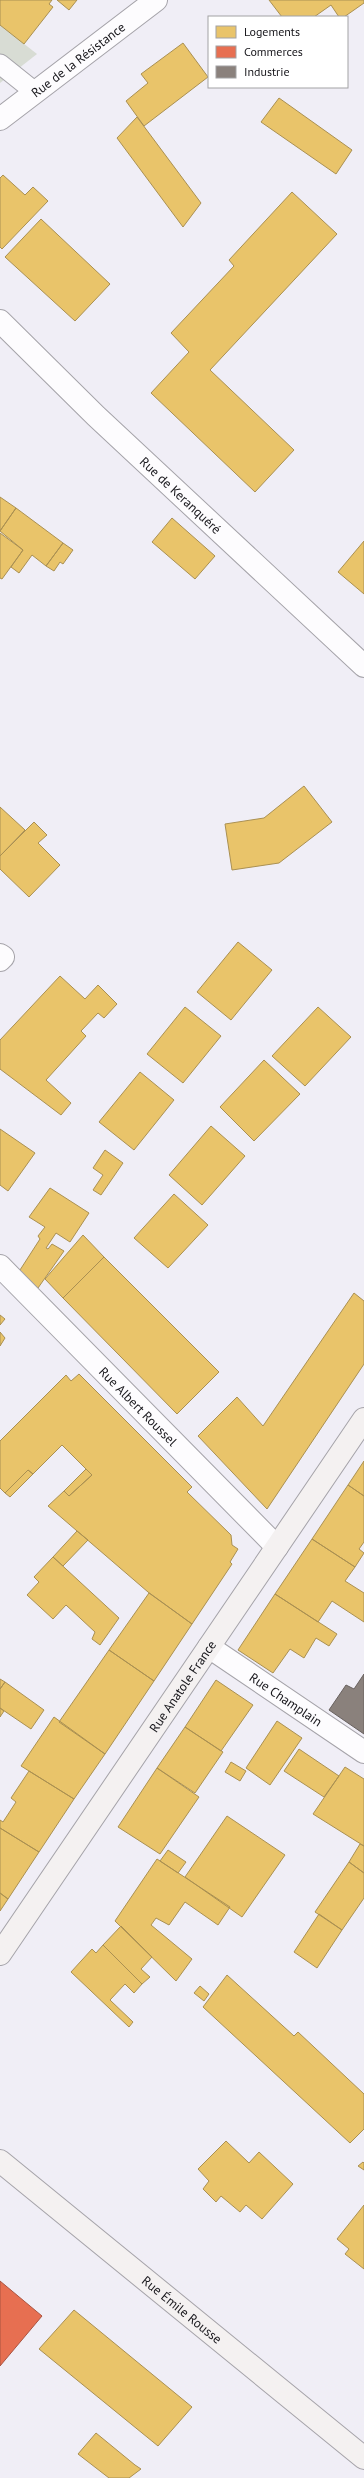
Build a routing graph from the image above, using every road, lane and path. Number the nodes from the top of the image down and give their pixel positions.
1 (156, 0) edge
2 (0, 64) edge
3 (35, 92) junction
4 (0, 119) edge
5 (0, 321) edge
6 (364, 666) edge
7 (0, 1266) edge
8 (364, 1419) edge
9 (277, 1547) junction
10 (208, 1646) junction
11 (364, 1752) edge
12 (0, 1954) edge
13 (0, 2161) edge
14 (364, 2458) edge

1 - 3 street, Rue de la Résistance
2 - 3 lane
3 - 4 street, Rue de la Résistance
5 - 6 street, Rue de Keranquéré
7 - 9 street, Rue Albert Roussel
8 - 9 main road, Rue Anatole France
9 - 10 main road, Rue Anatole France
10 - 11 street, Rue Champlain
10 - 12 main road, Rue Anatole France
13 - 14 main road, Rue Émile Rousse

